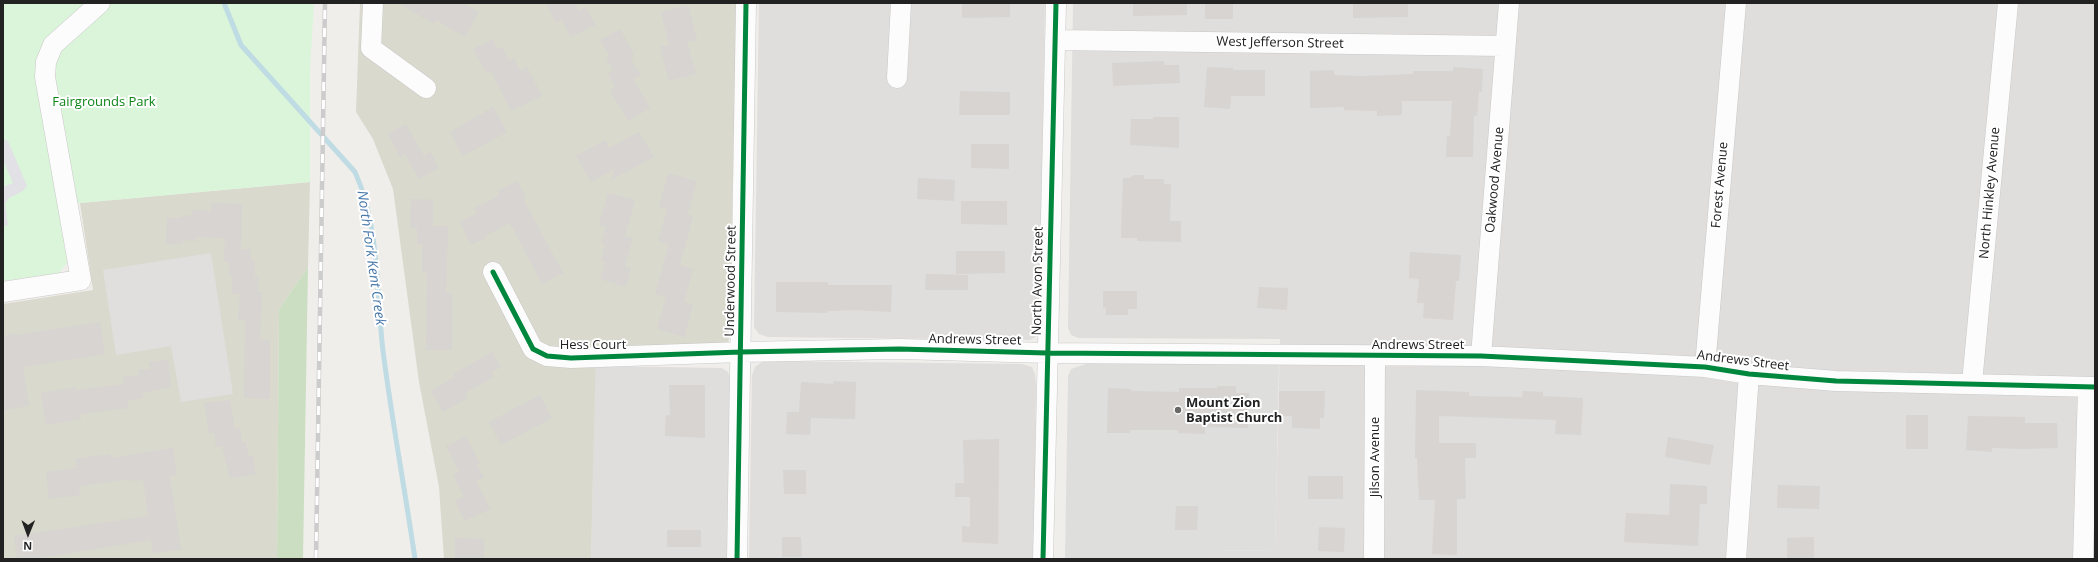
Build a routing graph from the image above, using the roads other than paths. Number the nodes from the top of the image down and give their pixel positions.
1 (100, 3) edge
2 (373, 3) edge
3 (746, 3) edge
4 (901, 3) edge
5 (1056, 3) edge
6 (1509, 3) edge
7 (1736, 3) edge
8 (2008, 3) edge
9 (1055, 40) junction
10 (1505, 46) junction
11 (897, 78) dead end
12 (426, 88) dead end
13 (493, 272) dead end
14 (3, 292) edge
15 (741, 352) junction
16 (1047, 353) junction
17 (1375, 356) junction
18 (1481, 356) junction
19 (1705, 366) junction
20 (1749, 374) junction
21 (1972, 383) junction
22 (2091, 388) edge
23 (737, 559) edge
24 (1043, 559) edge
25 (1374, 559) edge
26 (1736, 559) edge
27 (2083, 559) edge

1 - 14 street
2 - 12 street
3 - 15 street, Underwood Street
4 - 11 street
5 - 9 street, North Avon Street
6 - 10 street, Oakwood Avenue
7 - 19 street, Forest Avenue
8 - 21 street, North Hinkley Avenue
9 - 10 street, West Jefferson Street
9 - 16 street, North Avon Street
10 - 18 street, Oakwood Avenue
13 - 15 street, Hess Court
15 - 16 street, Andrews Street
15 - 23 street, Underwood Street
16 - 17 street, Andrews Street
16 - 24 street, North Avon Street
17 - 18 street, Andrews Street
17 - 25 street, Jilson Avenue
18 - 19 street, Andrews Street
19 - 20 street, Andrews Street
20 - 21 street, Andrews Street
20 - 26 street
21 - 22 street, Andrews Street
22 - 27 street

